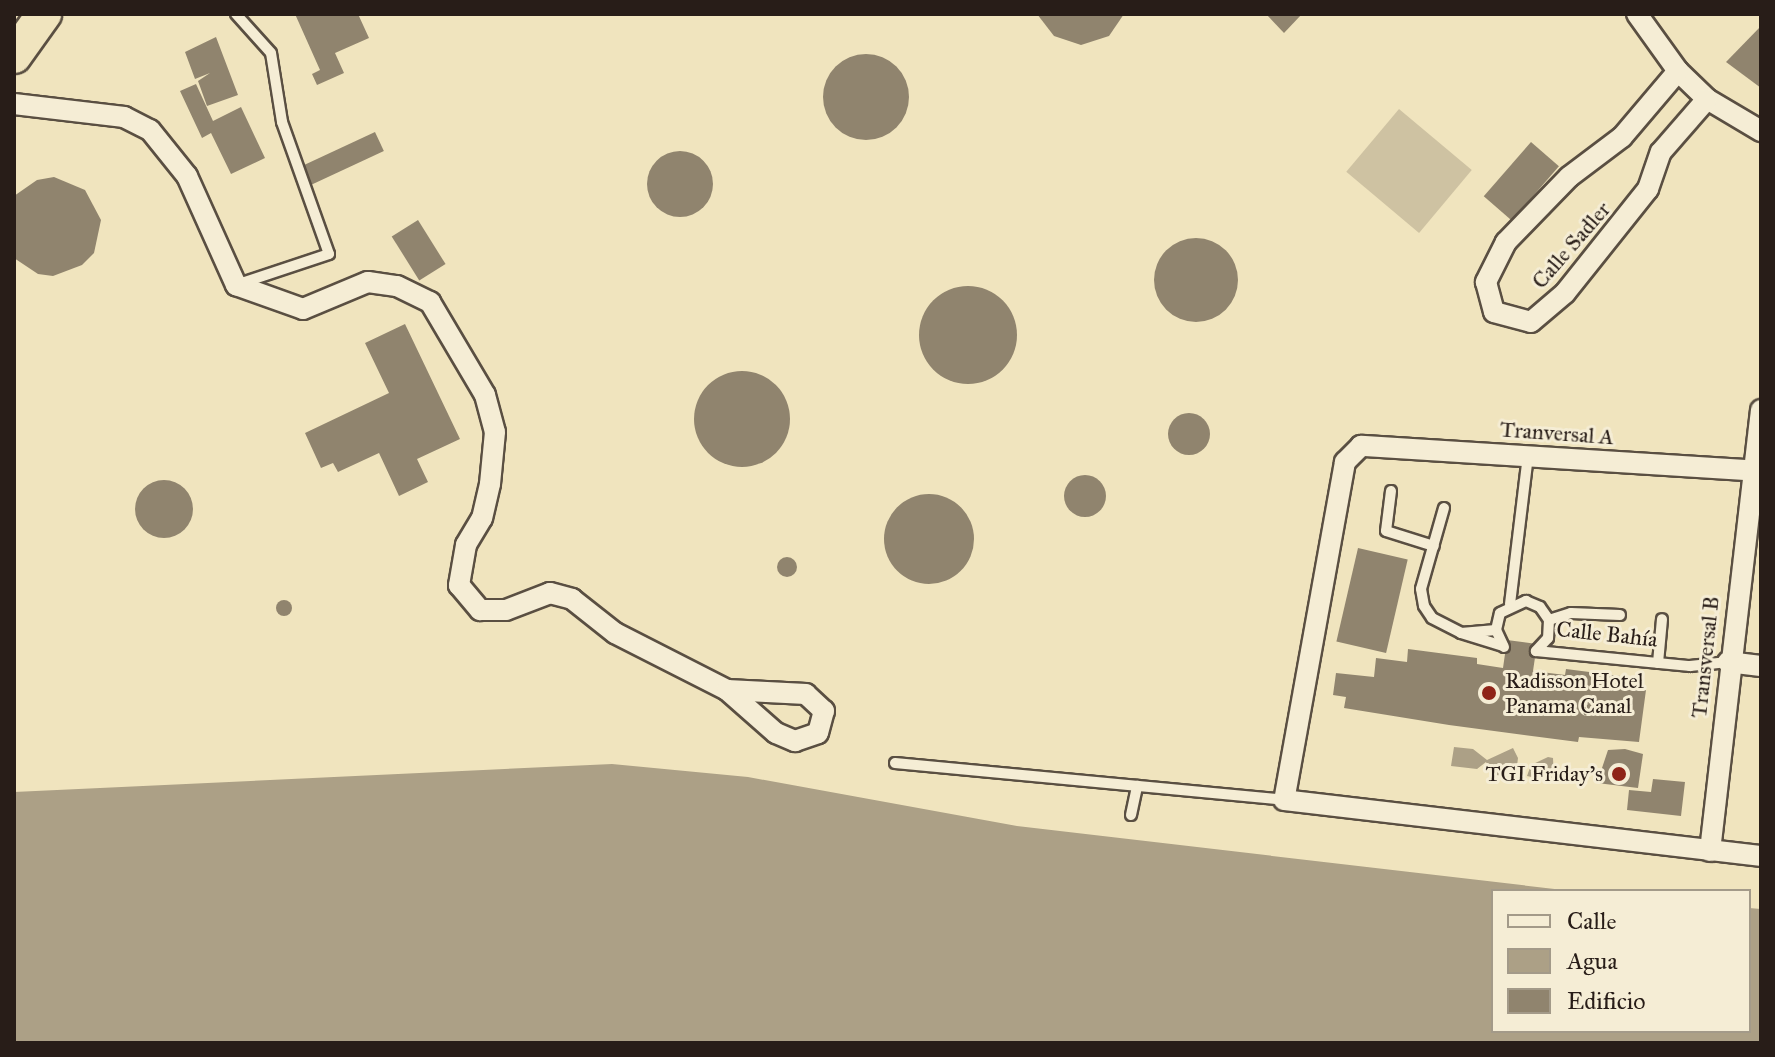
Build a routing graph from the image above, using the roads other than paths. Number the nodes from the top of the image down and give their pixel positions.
1 (44, 14) edge
2 (236, 14) edge
3 (1637, 14) edge
4 (14, 56) edge
5 (1678, 71) junction
6 (1707, 99) junction
7 (14, 104) edge
8 (1761, 131) edge
9 (236, 285) junction
10 (1761, 410) edge
11 (1528, 455) junction
12 (1756, 470) edge
13 (1391, 491) dead end
14 (1444, 508) dead end
15 (1434, 546) junction
16 (1510, 604) junction
17 (1620, 615) dead end
18 (1662, 619) dead end
19 (1549, 620) junction
20 (1496, 630) junction
21 (1461, 633) junction
22 (1728, 662) junction
23 (1658, 663) junction
24 (1761, 666) edge
25 (727, 690) dead end
26 (895, 763) dead end
27 (1137, 786) junction
28 (1284, 800) junction
29 (1131, 815) dead end
30 (1710, 851) junction
31 (1761, 856) edge

1 - 4 highway
2 - 9 lane
3 - 5 street
5 - 6 street
5 - 6 street, Calle Sadler
6 - 8 street
7 - 9 street
9 - 25 street
10 - 12 street, Transversal B
11 - 12 street, Tranversal A
11 - 16 lane
11 - 28 street, Tranversal A
12 - 22 street, Transversal B
13 - 15 lane
14 - 15 lane
15 - 21 lane
16 - 19 lane, Calle Bahía
16 - 20 lane
17 - 19 lane
18 - 23 lane
19 - 23 lane, Calle Bahía
20 - 21 lane
20 - 21 lane
22 - 23 lane, Calle Bahía
22 - 24 street, Calle Bahía
22 - 30 street, Transversal B
26 - 27 lane
27 - 28 lane
27 - 29 lane
28 - 30 street
30 - 31 street

